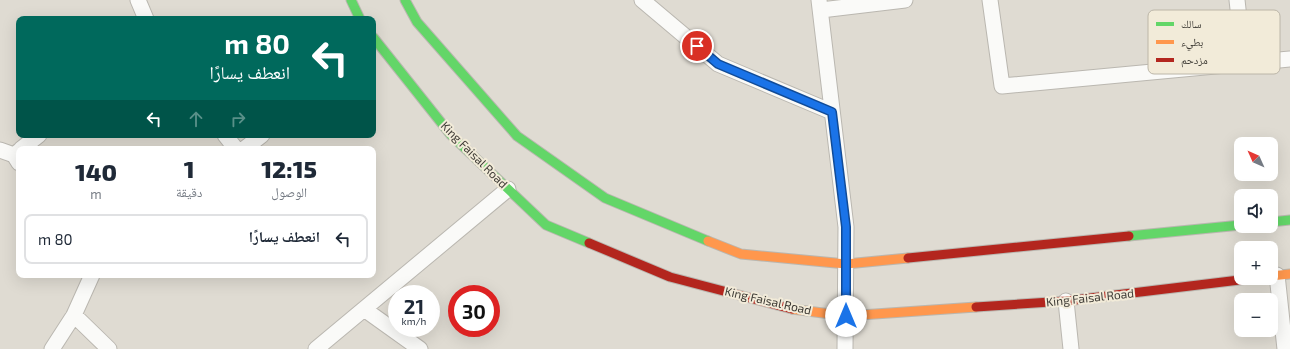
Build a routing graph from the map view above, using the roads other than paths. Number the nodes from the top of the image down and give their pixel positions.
1 (138, 0) edge
2 (351, 0) edge
3 (404, 0) edge
4 (642, 0) edge
5 (905, 0) edge
6 (990, 0) edge
7 (1237, 0) edge
8 (820, 5) edge
9 (1238, 10) edge
10 (145, 16) edge
11 (359, 16) edge
12 (376, 45) edge
13 (1290, 60) edge
14 (1280, 61) edge
15 (1148, 73) edge
16 (832, 112) junction
17 (35, 138) edge
18 (227, 138) edge
19 (258, 138) edge
20 (25, 146) edge
21 (234, 146) edge
22 (248, 146) edge
23 (508, 189) junction
24 (1290, 220) edge
25 (1278, 221) edge
26 (1234, 226) edge
27 (846, 264) junction
28 (1279, 275) edge
29 (91, 278) edge
30 (1234, 281) edge
31 (1066, 301) junction
32 (364, 309) junction
33 (74, 315) junction
34 (846, 316) junction
35 (52, 349) edge
36 (109, 349) edge
37 (316, 349) edge
38 (420, 349) edge
39 (845, 349) edge
40 (1071, 349) edge
41 (1285, 349) edge

1 - 10 street
2 - 11 street
3 - 27 street
4 - 16 street
5 - 8 street
6 - 15 street
7 - 9 street
8 - 16 street
12 - 23 street, King Faisal Road
13 - 14 street
16 - 27 street
17 - 20 street
18 - 21 street
19 - 22 street
23 - 32 street
23 - 34 street, King Faisal Road
24 - 25 street
26 - 27 street
27 - 34 street
28 - 41 street
29 - 33 street
30 - 31 street, King Faisal Road
31 - 34 street, King Faisal Road
31 - 40 street
32 - 37 street
32 - 38 street
33 - 35 street
33 - 36 street
34 - 39 street

